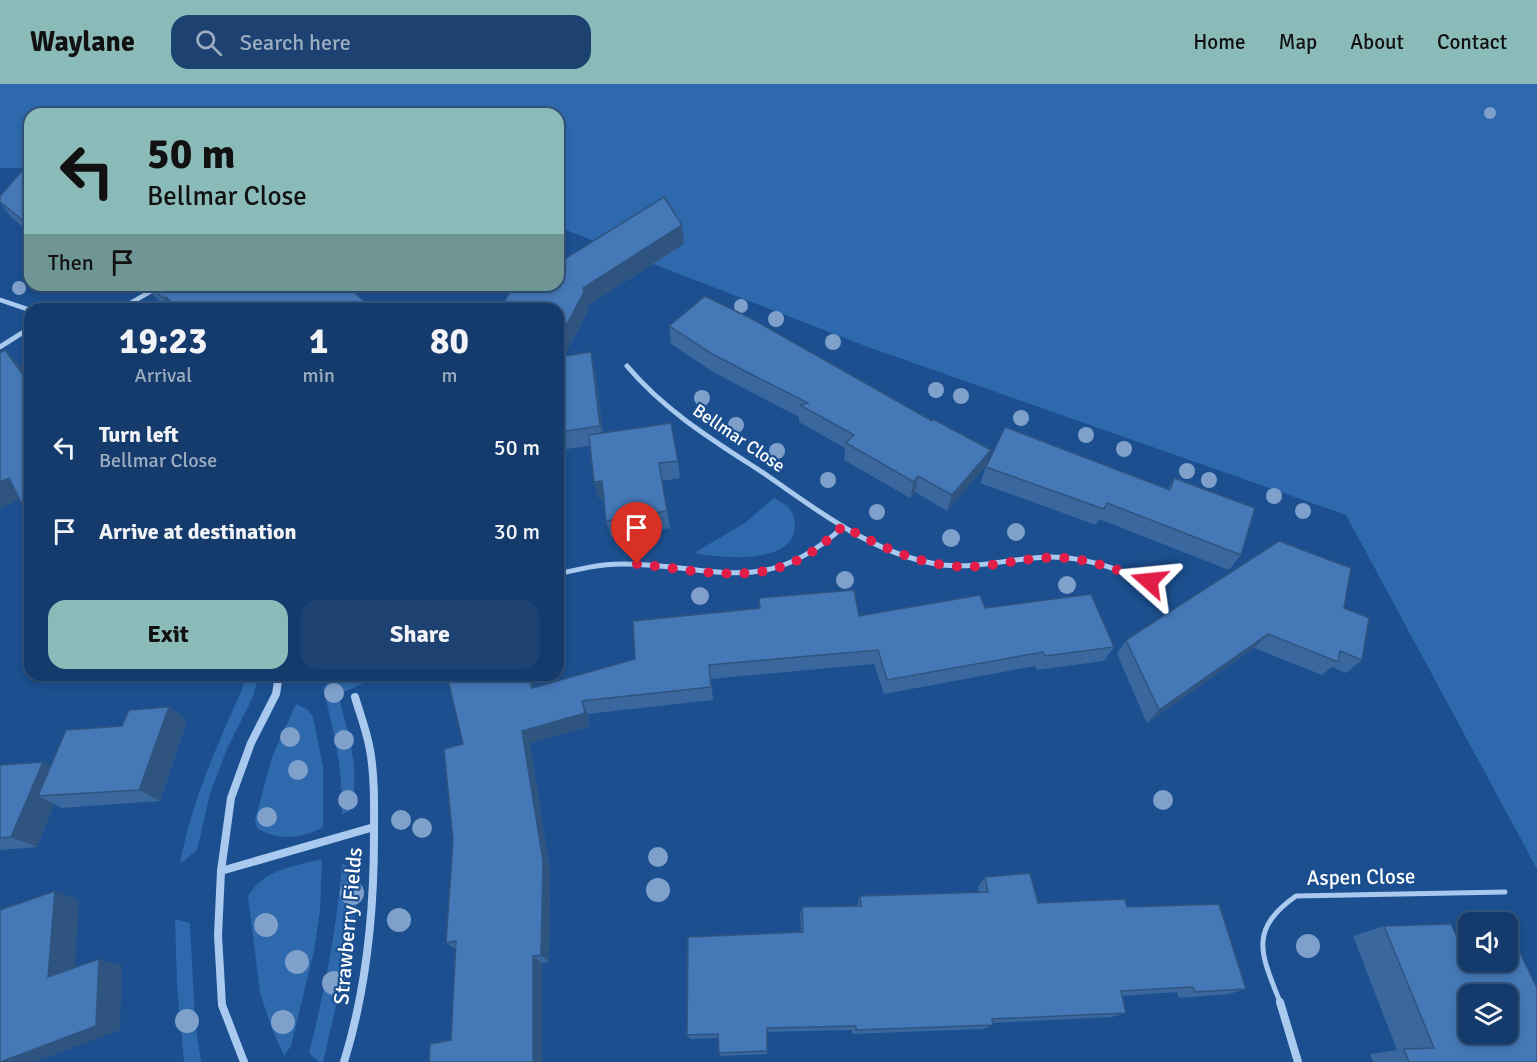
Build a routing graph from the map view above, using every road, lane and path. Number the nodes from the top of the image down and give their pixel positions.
1 (152, 291) edge
2 (0, 300) edge
3 (130, 303) edge
4 (24, 308) edge
5 (24, 332) edge
6 (0, 347) edge
7 (627, 366) dead end
8 (843, 526) junction
9 (564, 573) edge
10 (1149, 581) dead end
11 (278, 681) edge
12 (355, 697) dead end
13 (374, 827) junction
14 (221, 871) junction
15 (1505, 892) dead end
16 (1280, 1002) joint
17 (244, 1062) edge
18 (344, 1062) edge
19 (1298, 1062) edge

1 - 3 street
2 - 4 street
5 - 6 street
7 - 8 street, Bellmar Close
8 - 9 street
8 - 10 street, Bellmar Close
11 - 14 street
12 - 13 street, Strawberry Fields
13 - 14 street, Strawberry Fields
13 - 18 street, Strawberry Fields
14 - 17 street
15 - 16 lane, Aspen Close
16 - 19 street, Aspen Close

